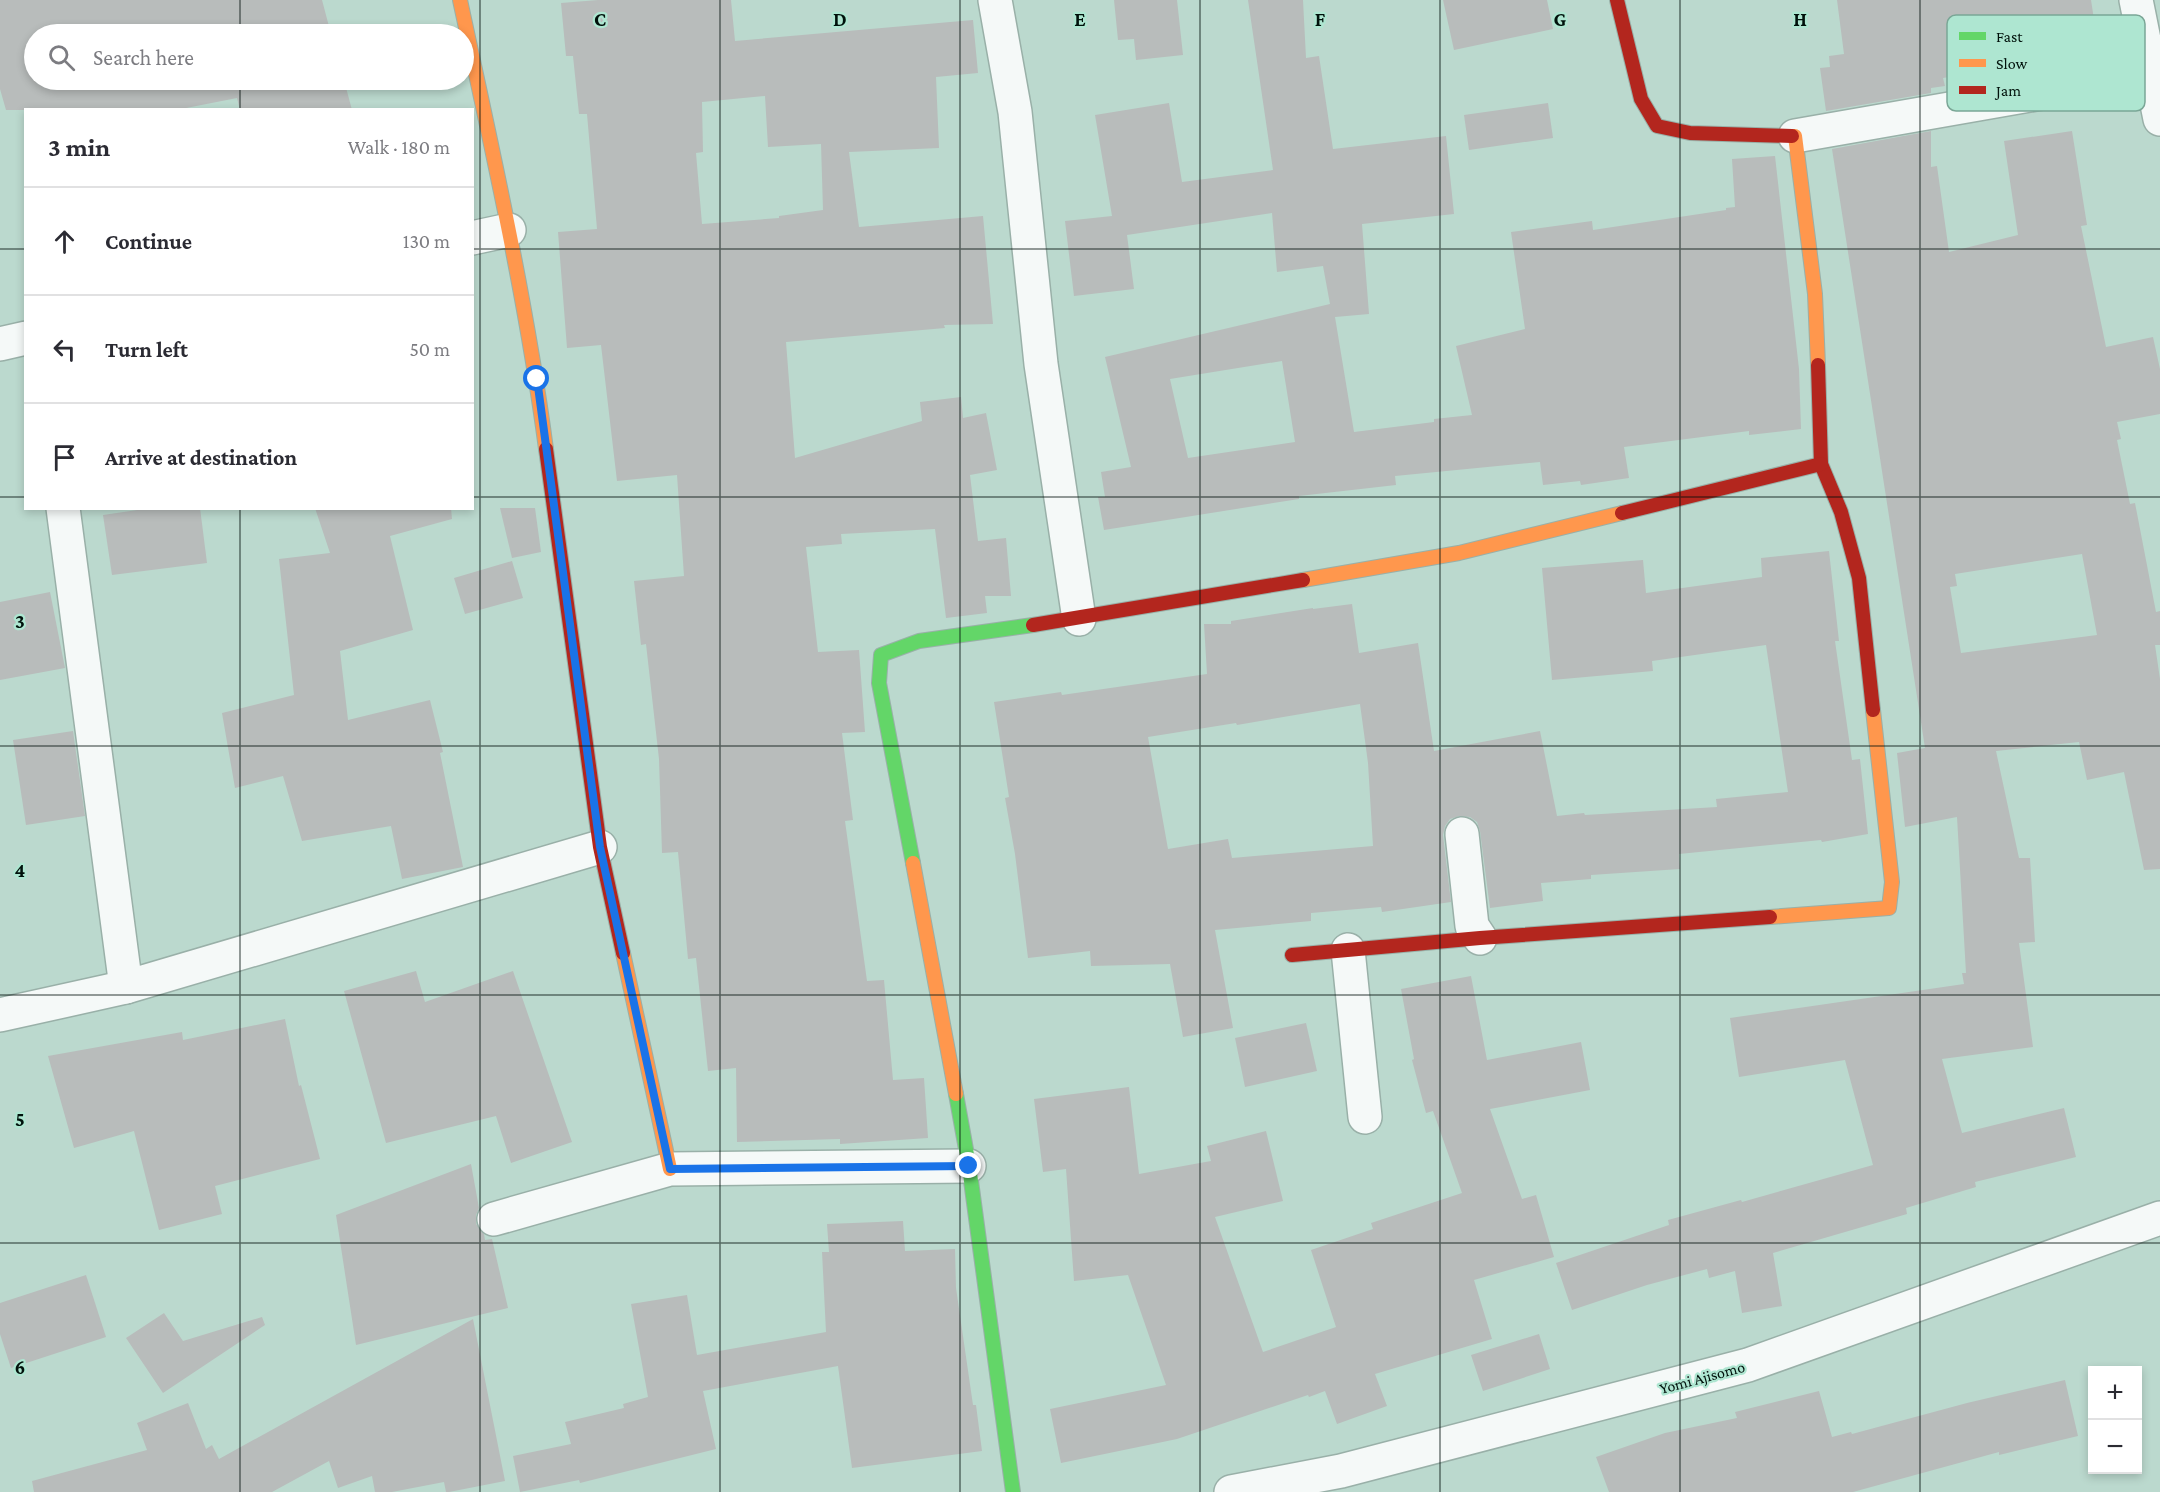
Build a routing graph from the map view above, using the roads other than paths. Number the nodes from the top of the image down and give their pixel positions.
1 (460, 0) edge
2 (995, 0) edge
3 (1617, 0) edge
4 (2136, 0) edge
5 (2139, 15) edge
6 (465, 24) edge
7 (2145, 48) edge
8 (474, 67) edge
9 (2150, 74) junction
10 (2145, 75) edge
11 (1947, 109) edge
12 (2160, 118) edge
13 (1795, 136) junction
14 (508, 230) junction
15 (474, 238) edge
16 (24, 338) edge
17 (0, 344) edge
18 (1821, 464) junction
19 (63, 510) edge
20 (1079, 620) junction
21 (1461, 834) dead end
22 (600, 847) junction
23 (1480, 938) junction
24 (1348, 950) junction
25 (1292, 955) dead end
26 (126, 987) junction
27 (0, 1015) edge
28 (1365, 1118) dead end
29 (969, 1166) junction
30 (670, 1169) junction
31 (2160, 1218) edge
32 (495, 1219) dead end
33 (1350, 1481) edge
34 (1013, 1492) edge
35 (1231, 1492) edge

1 - 6 street
2 - 20 street
3 - 13 street
4 - 5 street
7 - 9 street
8 - 14 street
9 - 10 street
9 - 12 street
11 - 13 street
13 - 18 street
14 - 15 street
14 - 22 street
16 - 17 street
18 - 20 street
18 - 23 street
19 - 26 street
20 - 29 street
21 - 23 street
22 - 26 street
22 - 30 street
23 - 24 street
24 - 25 street
24 - 28 street
26 - 27 street
29 - 30 street
29 - 34 street
30 - 32 street
31 - 33 street, Yomi Ajisomo
33 - 35 street, Yomi Ajisomo

